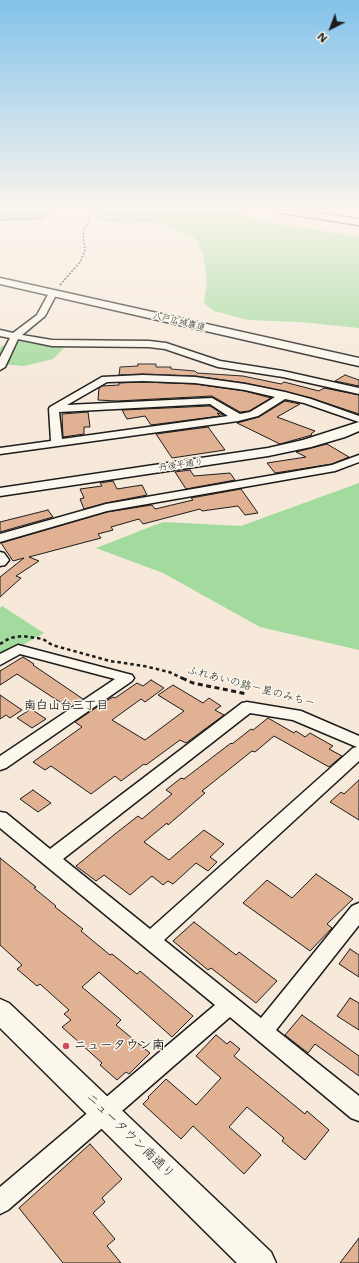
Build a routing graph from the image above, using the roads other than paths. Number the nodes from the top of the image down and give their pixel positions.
1 (0, 281) edge
2 (53, 293) junction
3 (0, 334) edge
4 (15, 336) junction
5 (359, 362) edge
6 (0, 367) edge
7 (359, 392) edge
8 (285, 395) junction
9 (54, 409) junction
10 (238, 418) junction
11 (359, 419) edge
12 (359, 426) edge
13 (57, 443) junction
14 (0, 451) edge
15 (359, 458) edge
16 (0, 492) edge
17 (0, 538) edge
18 (0, 556) edge
19 (0, 562) edge
20 (0, 660) edge
21 (359, 742) edge
22 (359, 752) edge
23 (0, 764) edge
24 (0, 818) edge
25 (50, 859) junction
26 (359, 911) edge
27 (150, 941) junction
28 (229, 1006) junction
29 (0, 1011) edge
30 (262, 1032) junction
31 (359, 1110) edge
32 (106, 1112) junction
33 (0, 1202) edge
34 (260, 1263) edge

1 - 2 street, 八戸広域農道
2 - 4 street
2 - 5 street, 八戸広域農道
3 - 4 street
4 - 6 street
4 - 7 street
8 - 9 street
8 - 10 street
8 - 11 street
9 - 10 street
9 - 13 street
10 - 13 street
12 - 16 street, 丹後平通り
13 - 14 street
15 - 17 street
18 - 19 street
20 - 23 street
21 - 25 street
22 - 27 street
24 - 25 street
25 - 27 street
26 - 30 street
27 - 28 street
28 - 30 street
28 - 32 street
29 - 32 street, ニュータウン南通り
30 - 31 street
32 - 33 street
32 - 34 street, ニュータウン南通り

